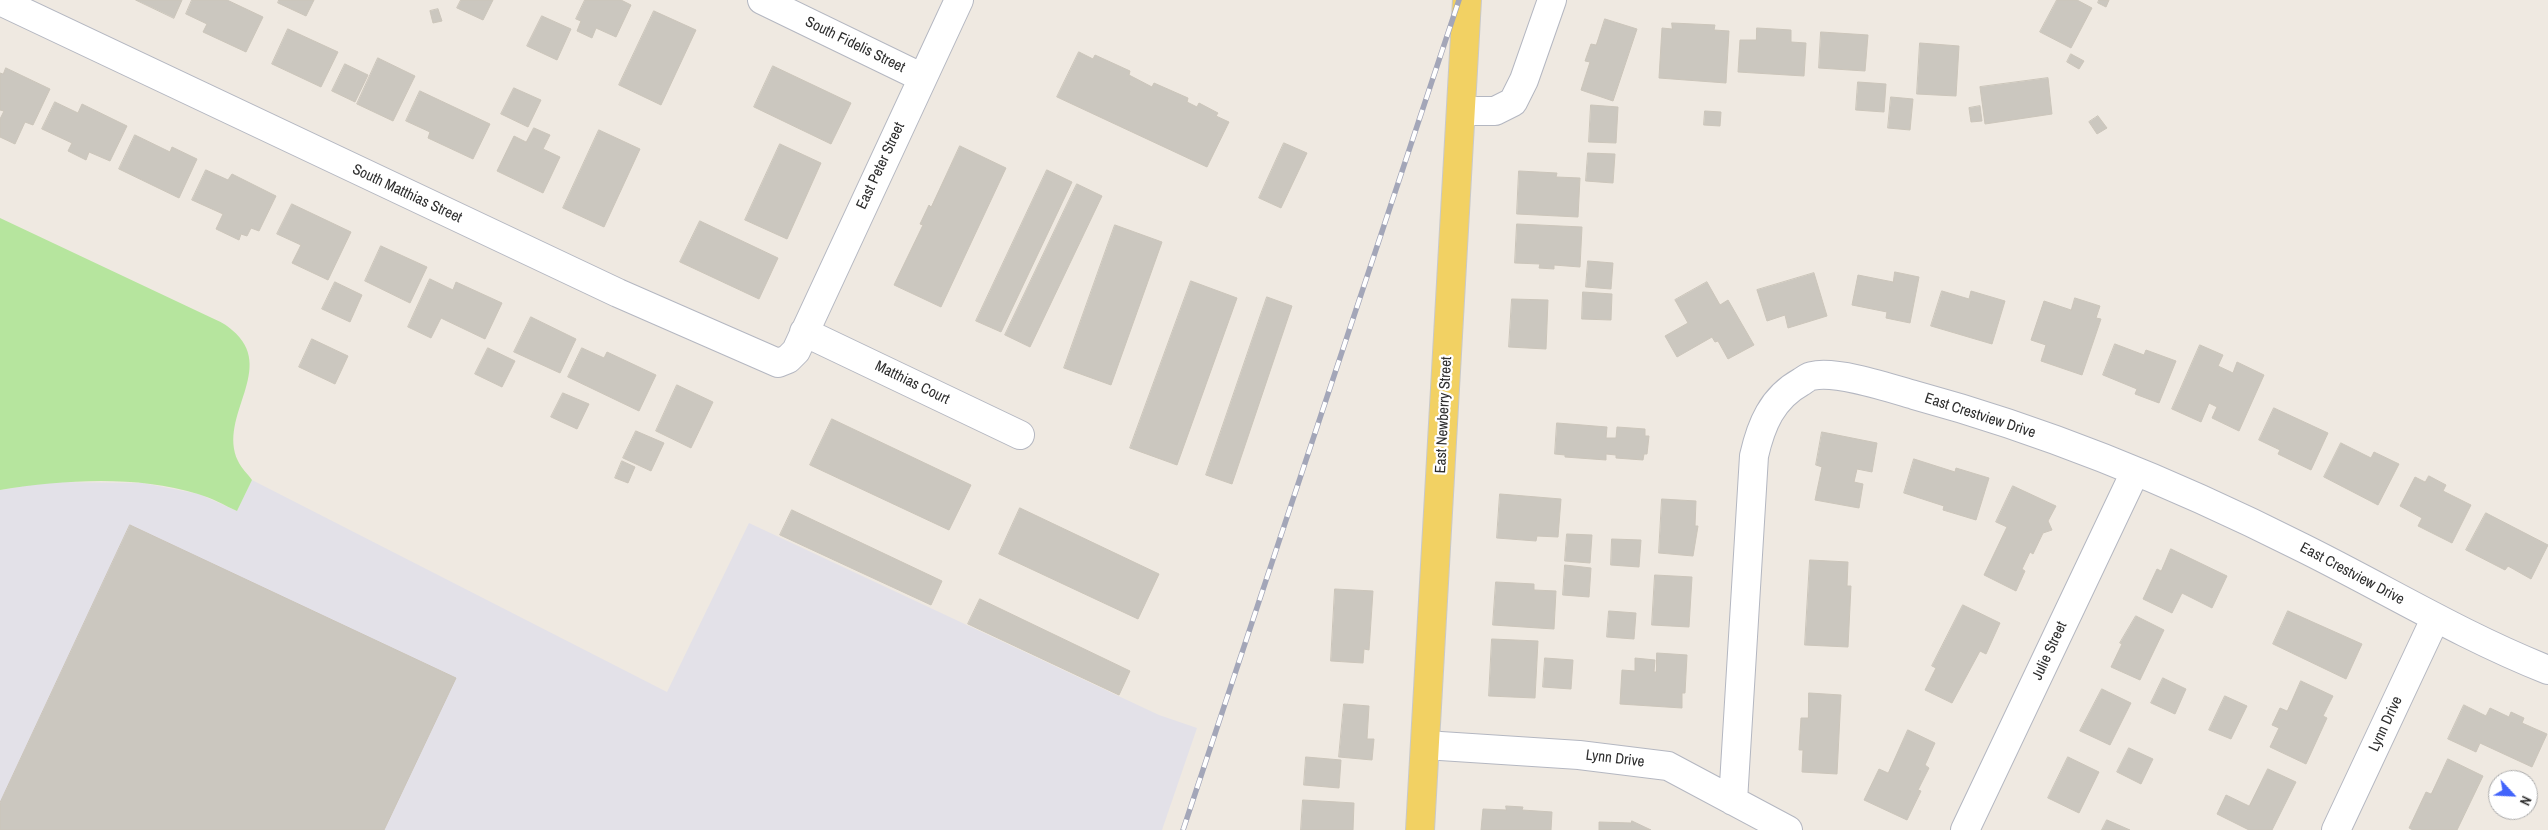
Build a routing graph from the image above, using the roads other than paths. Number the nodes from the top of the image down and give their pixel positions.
1 (762, 0) edge
2 (958, 0) edge
3 (1467, 0) edge
4 (1552, 0) edge
5 (0, 1) edge
6 (922, 77) junction
7 (1462, 111) junction
8 (804, 332) junction
9 (1020, 435) dead end
10 (2135, 472) junction
11 (2435, 619) junction
12 (2548, 670) edge
13 (1425, 745) junction
14 (1732, 801) junction
15 (1420, 830) edge
16 (1788, 830) edge
17 (1965, 830) edge
18 (2336, 830) edge

1 - 6 street, South Fidelis Street
2 - 6 street, East Peter Street
3 - 7 main road, East Newberry Street
4 - 7 street
5 - 8 street, South Matthias Street
6 - 8 street, East Peter Street
7 - 13 main road, East Newberry Street
8 - 9 street, Matthias Court
10 - 11 street, East Crestview Drive
10 - 14 street, East Crestview Drive
10 - 17 street, Julie Street
11 - 12 street, East Crestview Drive
11 - 18 street, Lynn Drive
13 - 14 street, Lynn Drive
13 - 15 main road, East Newberry Street
14 - 16 street, Lynn Drive

